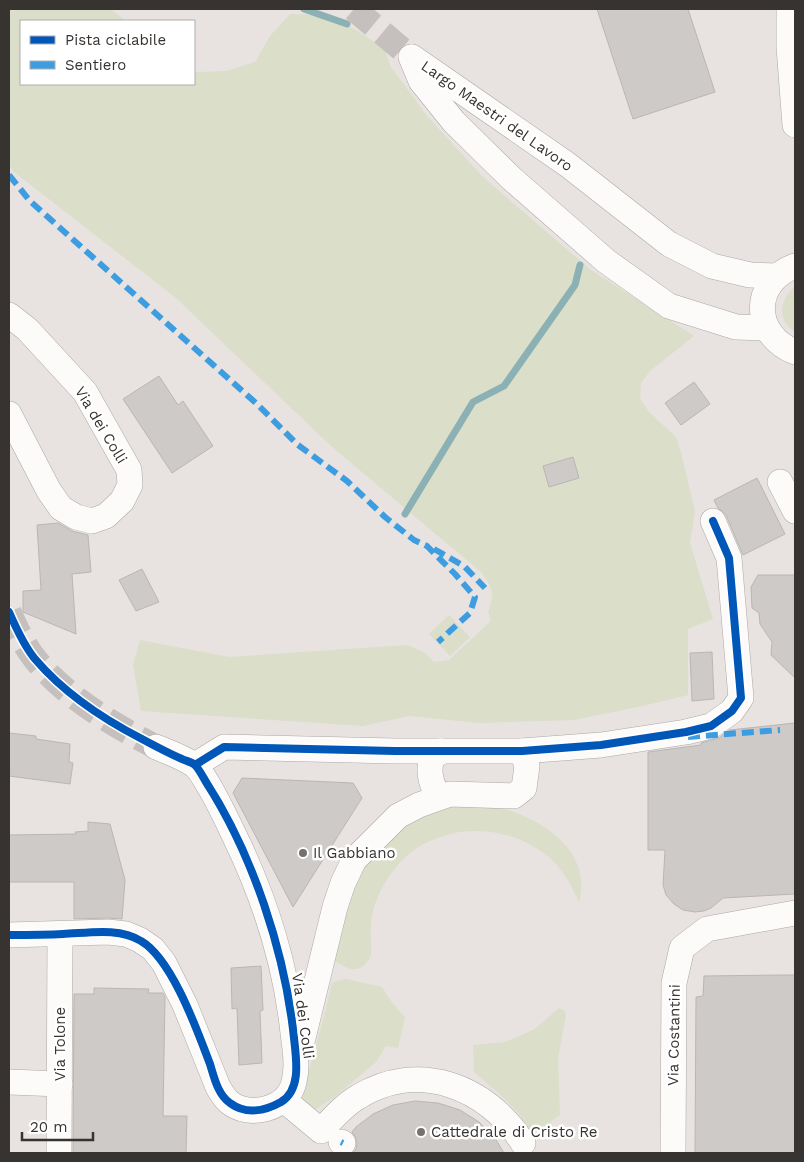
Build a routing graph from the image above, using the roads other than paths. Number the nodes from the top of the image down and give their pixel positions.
1 (789, 9) edge
2 (795, 124) edge
3 (786, 271) edge
4 (9, 315) edge
5 (767, 328) junction
6 (795, 352) edge
7 (9, 414) edge
8 (780, 482) dead end
9 (795, 511) edge
10 (713, 521) dead end
11 (156, 747) tunnel mouth
12 (441, 751) junction
13 (522, 751) junction
14 (195, 765) junction
15 (440, 797) junction
16 (795, 913) edge
17 (9, 935) edge
18 (60, 935) junction
19 (296, 1064) junction
20 (9, 1082) edge
21 (60, 1084) junction
22 (284, 1100) junction
23 (523, 1143) dead end
24 (60, 1153) edge
25 (673, 1153) edge

1 - 2 street
3 - 5 street, Largo Maestri del Lavoro
3 - 5 street, Largo Maestri del Lavoro
4 - 7 street, Via dei Colli
5 - 6 street, Largo Maestri del Lavoro
8 - 9 street
10 - 13 street
11 - 14 street
12 - 13 street
12 - 14 street
12 - 15 street
13 - 15 street
14 - 19 street, Via dei Colli
15 - 19 street
16 - 25 street, Via Costantini
17 - 18 street
18 - 21 street, Via Tolone
18 - 22 street
19 - 22 street, Via dei Colli
20 - 21 street
21 - 24 street, Via Tolone
22 - 23 street

